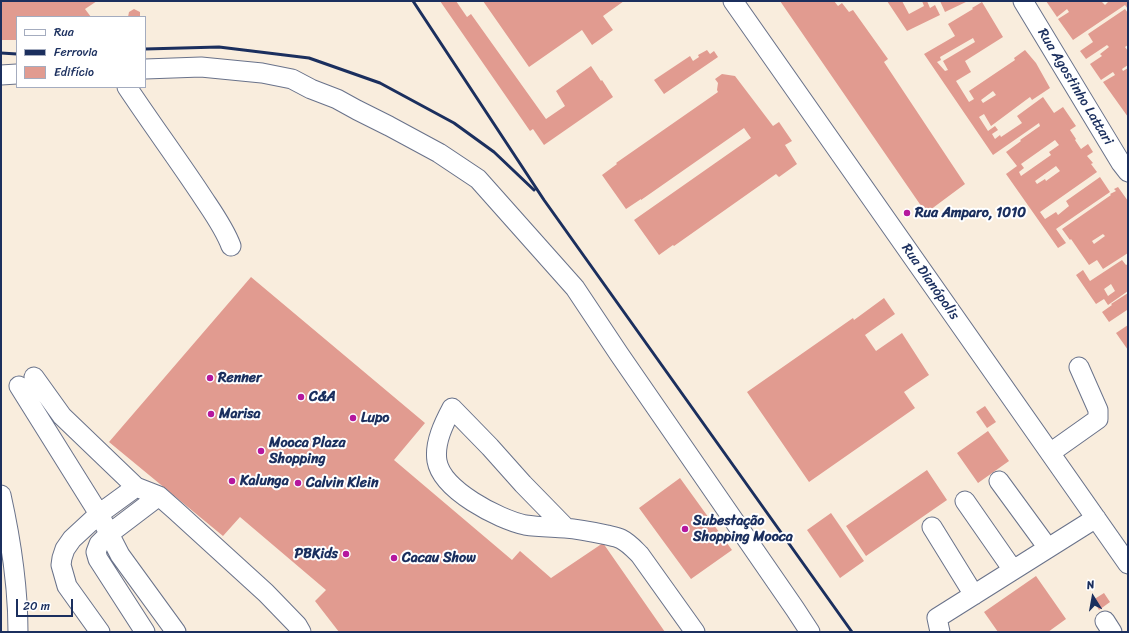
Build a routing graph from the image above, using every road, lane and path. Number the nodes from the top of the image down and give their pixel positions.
1 (733, 1) edge
2 (1023, 1) edge
3 (146, 69) edge
4 (16, 74) edge
5 (1, 75) edge
6 (128, 88) edge
7 (1126, 166) edge
8 (231, 246) dead end
9 (1078, 367) dead end
10 (1050, 453) junction
11 (999, 481) dead end
12 (136, 487) junction
13 (1, 495) edge
14 (159, 496) junction
15 (965, 501) dead end
16 (100, 514) junction
17 (1096, 518) junction
18 (932, 527) dead end
19 (566, 528) junction
20 (109, 534) junction
21 (1048, 548) junction
22 (6, 556) edge
23 (1128, 564) edge
24 (1013, 570) junction
25 (974, 595) junction
26 (18, 632) edge
27 (100, 632) edge
28 (145, 632) edge
29 (176, 632) edge
30 (301, 632) edge
31 (694, 632) edge
32 (810, 632) edge
33 (940, 632) edge

1 - 10 street, Rua Dianópolis
2 - 7 street, Rua Agostinho Lattari
3 - 32 street
4 - 5 street
6 - 8 street
9 - 10 street
10 - 17 street, Rua Dianópolis
11 - 21 street
12 - 14 street
12 - 16 street
12 - 16 street
13 - 22 street
14 - 20 street
14 - 30 street
15 - 24 street
16 - 20 street
16 - 27 street
17 - 21 street
17 - 23 street, Rua Dianópolis
18 - 25 street
19 - 19 street
19 - 31 street
20 - 28 street
20 - 29 street
21 - 24 street
22 - 26 street
24 - 25 street
25 - 33 street

